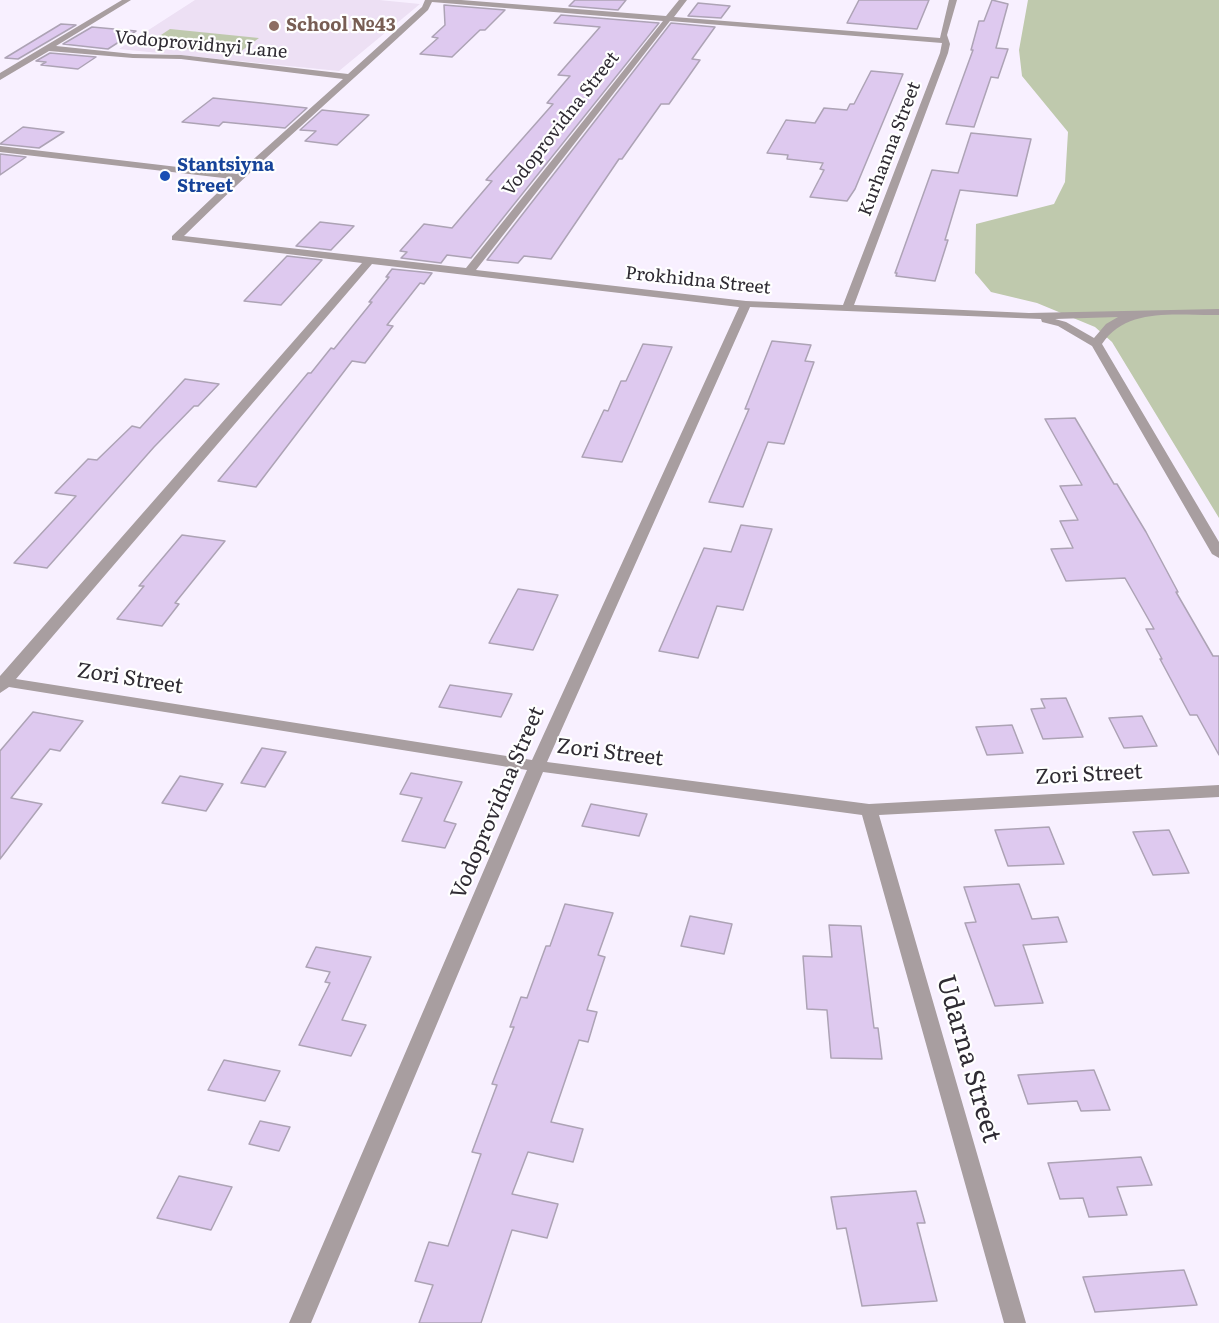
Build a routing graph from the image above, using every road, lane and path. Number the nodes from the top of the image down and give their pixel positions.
1 (127, 0) edge
2 (431, 0) edge
3 (683, 0) edge
4 (953, 0) edge
5 (669, 17) junction
6 (945, 41) junction
7 (48, 48) junction
8 (0, 77) edge
9 (352, 77) junction
10 (0, 149) edge
11 (237, 177) junction
12 (370, 260) junction
13 (469, 272) junction
14 (746, 304) junction
15 (847, 308) junction
16 (1219, 312) edge
17 (1146, 314) junction
18 (1029, 316) junction
19 (1096, 344) junction
20 (1219, 554) edge
21 (2, 684) edge
22 (537, 766) junction
23 (1219, 791) edge
24 (868, 810) junction
25 (300, 1323) edge
26 (1015, 1323) edge

1 - 7 street
2 - 5 street
2 - 9 street
3 - 5 street, Vodoprovidna Street
4 - 6 street, Kurhanna Street
5 - 6 street
5 - 13 street, Vodoprovidna Street
6 - 15 street, Kurhanna Street
7 - 8 street
7 - 9 street, Vodoprovidnyi Lane
9 - 11 street
10 - 11 street
11 - 12 street, Prokhidna Street
12 - 13 street, Prokhidna Street
12 - 21 street
13 - 14 street, Prokhidna Street
14 - 15 street, Prokhidna Street
14 - 22 street, Vodoprovidna Street
15 - 18 street, Prokhidna Street
16 - 17 street, Prokhidna Street
17 - 18 street, Prokhidna Street
17 - 19 street
18 - 19 street
19 - 20 street
21 - 22 street, Zori Street
22 - 24 street, Zori Street
22 - 25 street, Vodoprovidna Street
23 - 24 street, Zori Street
24 - 26 street, Udarna Street

